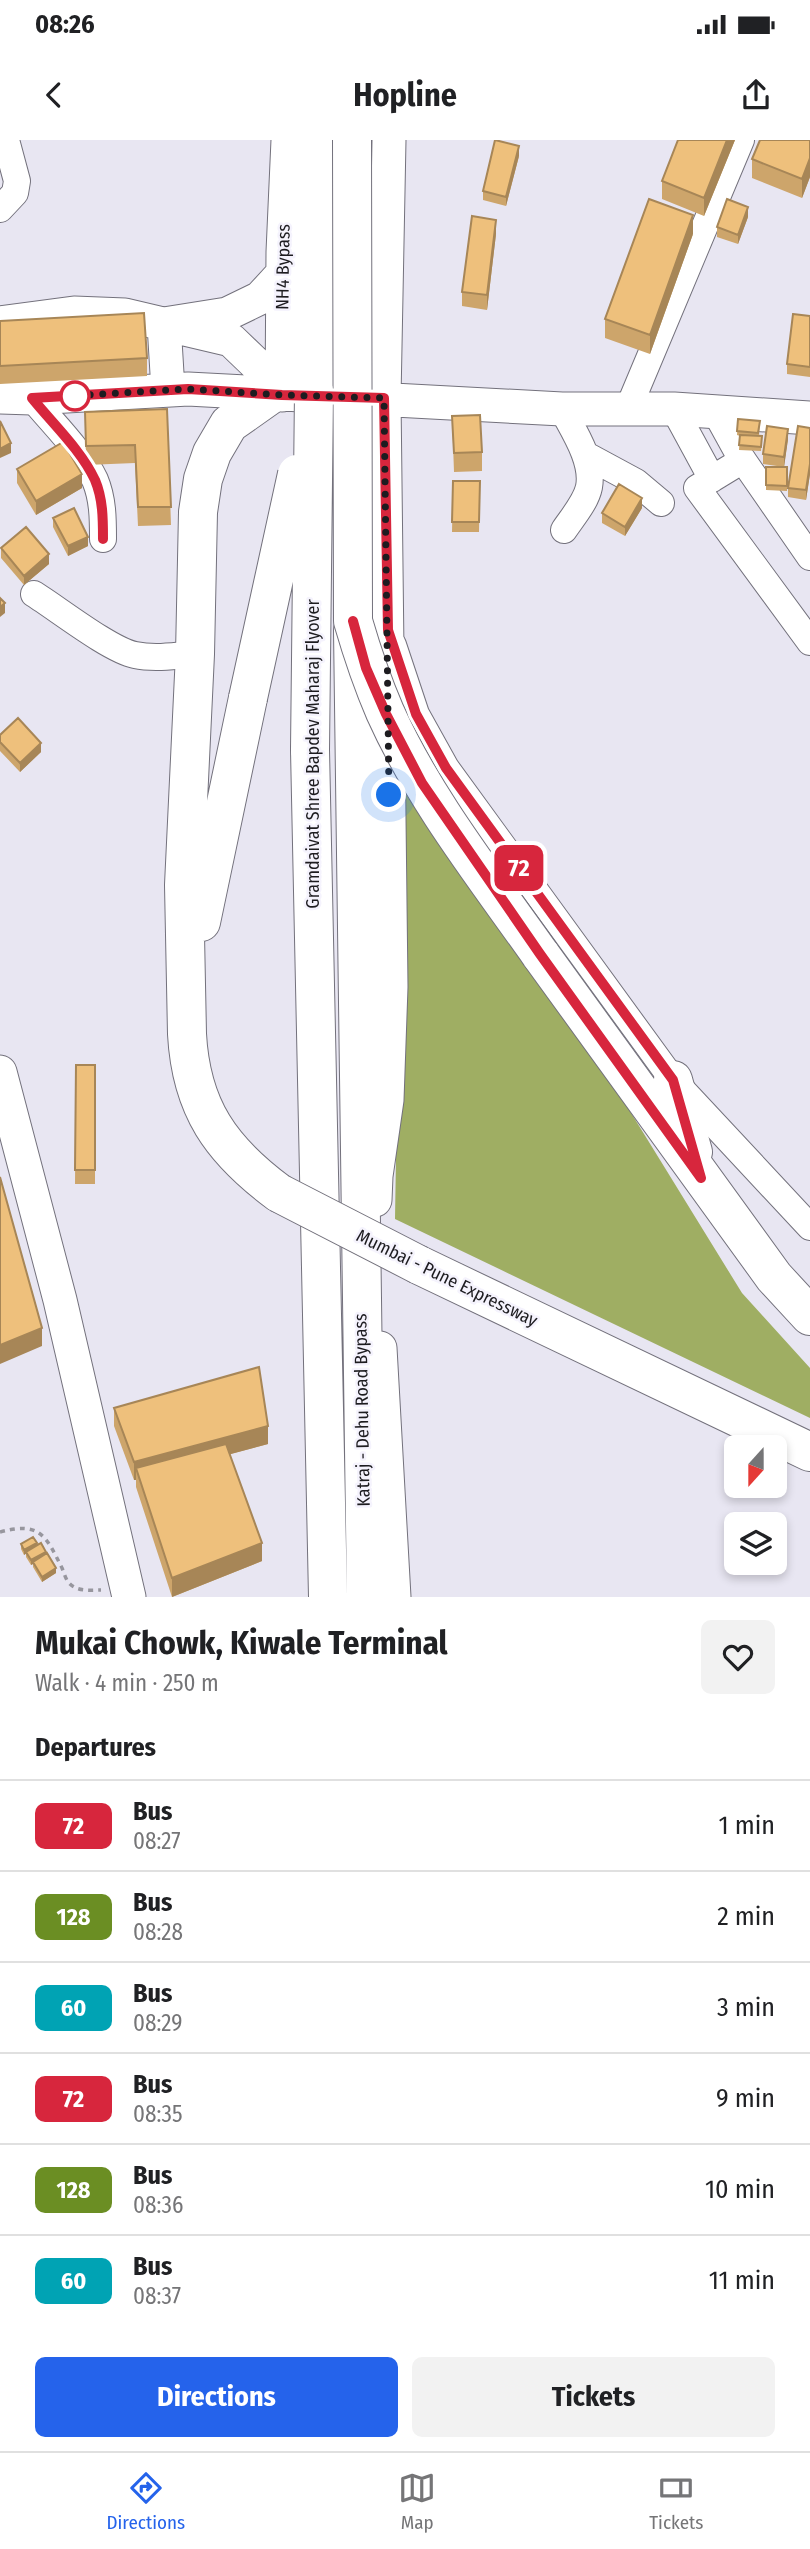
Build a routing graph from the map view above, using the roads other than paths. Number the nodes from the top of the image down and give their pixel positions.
1 (6, 140) edge
2 (288, 140) edge
3 (317, 140) edge
4 (352, 140) edge
5 (389, 140) edge
6 (741, 140) edge
7 (0, 209) edge
8 (283, 273) junction
9 (0, 323) edge
10 (164, 324) junction
11 (168, 390) junction
12 (290, 393) junction
13 (16, 398) edge
14 (384, 398) junction
15 (628, 408) junction
16 (562, 409) junction
17 (674, 409) junction
18 (716, 413) junction
19 (810, 418) edge
20 (586, 455) junction
21 (743, 460) junction
22 (712, 479) junction
23 (661, 503) dead end
24 (564, 530) dead end
25 (103, 539) dead end
26 (810, 557) edge
27 (34, 594) dead end
28 (371, 626) junction
29 (810, 642) edge
30 (195, 654) junction
31 (187, 1011) junction
32 (0, 1072) edge
33 (673, 1080) junction
34 (701, 1178) junction
35 (367, 1224) junction
36 (810, 1227) edge
37 (810, 1316) edge
38 (810, 1452) edge
39 (128, 1593) edge
40 (328, 1597) edge
41 (366, 1597) edge
42 (394, 1597) edge

1 - 7 street
2 - 8 main road, NH4 Bypass
3 - 12 highway, Gramdaivat Shree Bapdev Maharaj Flyover
4 - 28 highway, bridge
5 - 14 main road
6 - 15 street
8 - 10 main road
8 - 12 main road, NH4 Bypass
9 - 10 main road
10 - 11 main road
10 - 12 main road
11 - 12 main road
11 - 13 main road
12 - 14 main road
12 - 30 highway
12 - 31 highway, bridge
12 - 40 highway, Gramdaivat Shree Bapdev Maharaj Flyover, bridge
13 - 25 street
14 - 16 main road
14 - 28 main road
15 - 16 main road
15 - 17 main road
16 - 20 street
17 - 18 main road
17 - 22 street
18 - 19 main road
18 - 21 street
20 - 23 street
20 - 24 street
21 - 22 street
21 - 26 street
22 - 29 street
27 - 30 street
28 - 33 street
28 - 34 highway, bridge
28 - 35 highway
28 - 35 main road
30 - 31 highway
31 - 38 highway, Mumbai - Pune Expressway, bridge
32 - 39 main road
33 - 34 highway
33 - 36 street
34 - 37 highway
35 - 41 highway, Katraj - Dehu Road Bypass
35 - 42 main road

